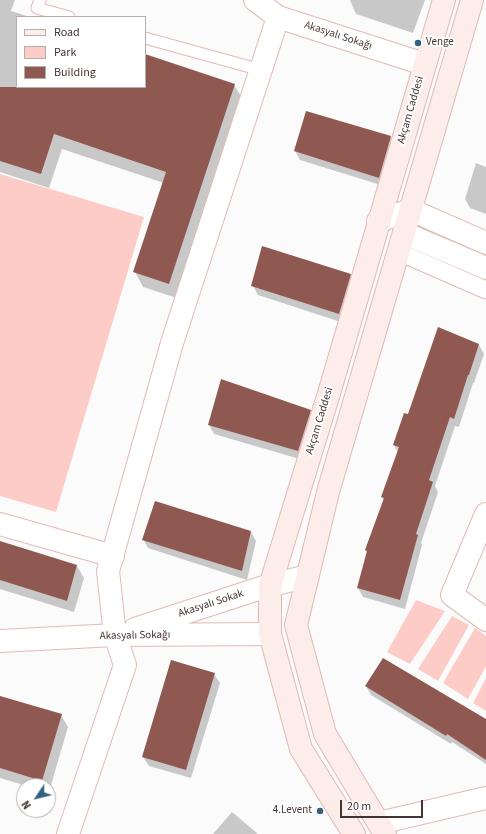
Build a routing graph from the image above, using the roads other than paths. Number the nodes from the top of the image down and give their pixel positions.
1 (40, 0) edge
2 (255, 0) edge
3 (444, 0) edge
4 (472, 0) edge
5 (65, 16) edge
6 (278, 17) junction
7 (146, 38) edge
8 (424, 64) junction
9 (261, 70) junction
10 (411, 210) junction
11 (378, 221) junction
12 (402, 242) junction
13 (486, 243) edge
14 (486, 268) edge
15 (486, 290) edge
16 (486, 514) edge
17 (0, 524) edge
18 (113, 556) junction
19 (308, 576) junction
20 (270, 586) junction
21 (486, 620) edge
22 (270, 634) junction
23 (115, 635) junction
24 (0, 641) edge
25 (486, 798) edge
26 (382, 828) edge
27 (68, 834) edge
28 (354, 834) edge

1 - 5 lane
2 - 6 street, Akasyalı Sokağı
3 - 8 main road, Akçam Caddesi
4 - 10 main road
6 - 8 street, Akasyalı Sokağı
6 - 9 street
7 - 9 lane
8 - 11 main road, Akçam Caddesi
9 - 18 street
10 - 11 street
10 - 12 main road
10 - 13 street
11 - 20 main road, Akçam Caddesi
12 - 14 street
12 - 15 street
12 - 19 main road
16 - 21 street
17 - 18 street
18 - 23 street
19 - 20 street, Akasyalı Sokak
19 - 26 main road
20 - 22 main road, Akçam Caddesi
20 - 23 street, Akasyalı Sokak
22 - 23 street, Akasyalı Sokağı
22 - 28 main road, Akçam Caddesi
23 - 24 street, Akasyalı Sokağı
23 - 27 street
25 - 26 street

